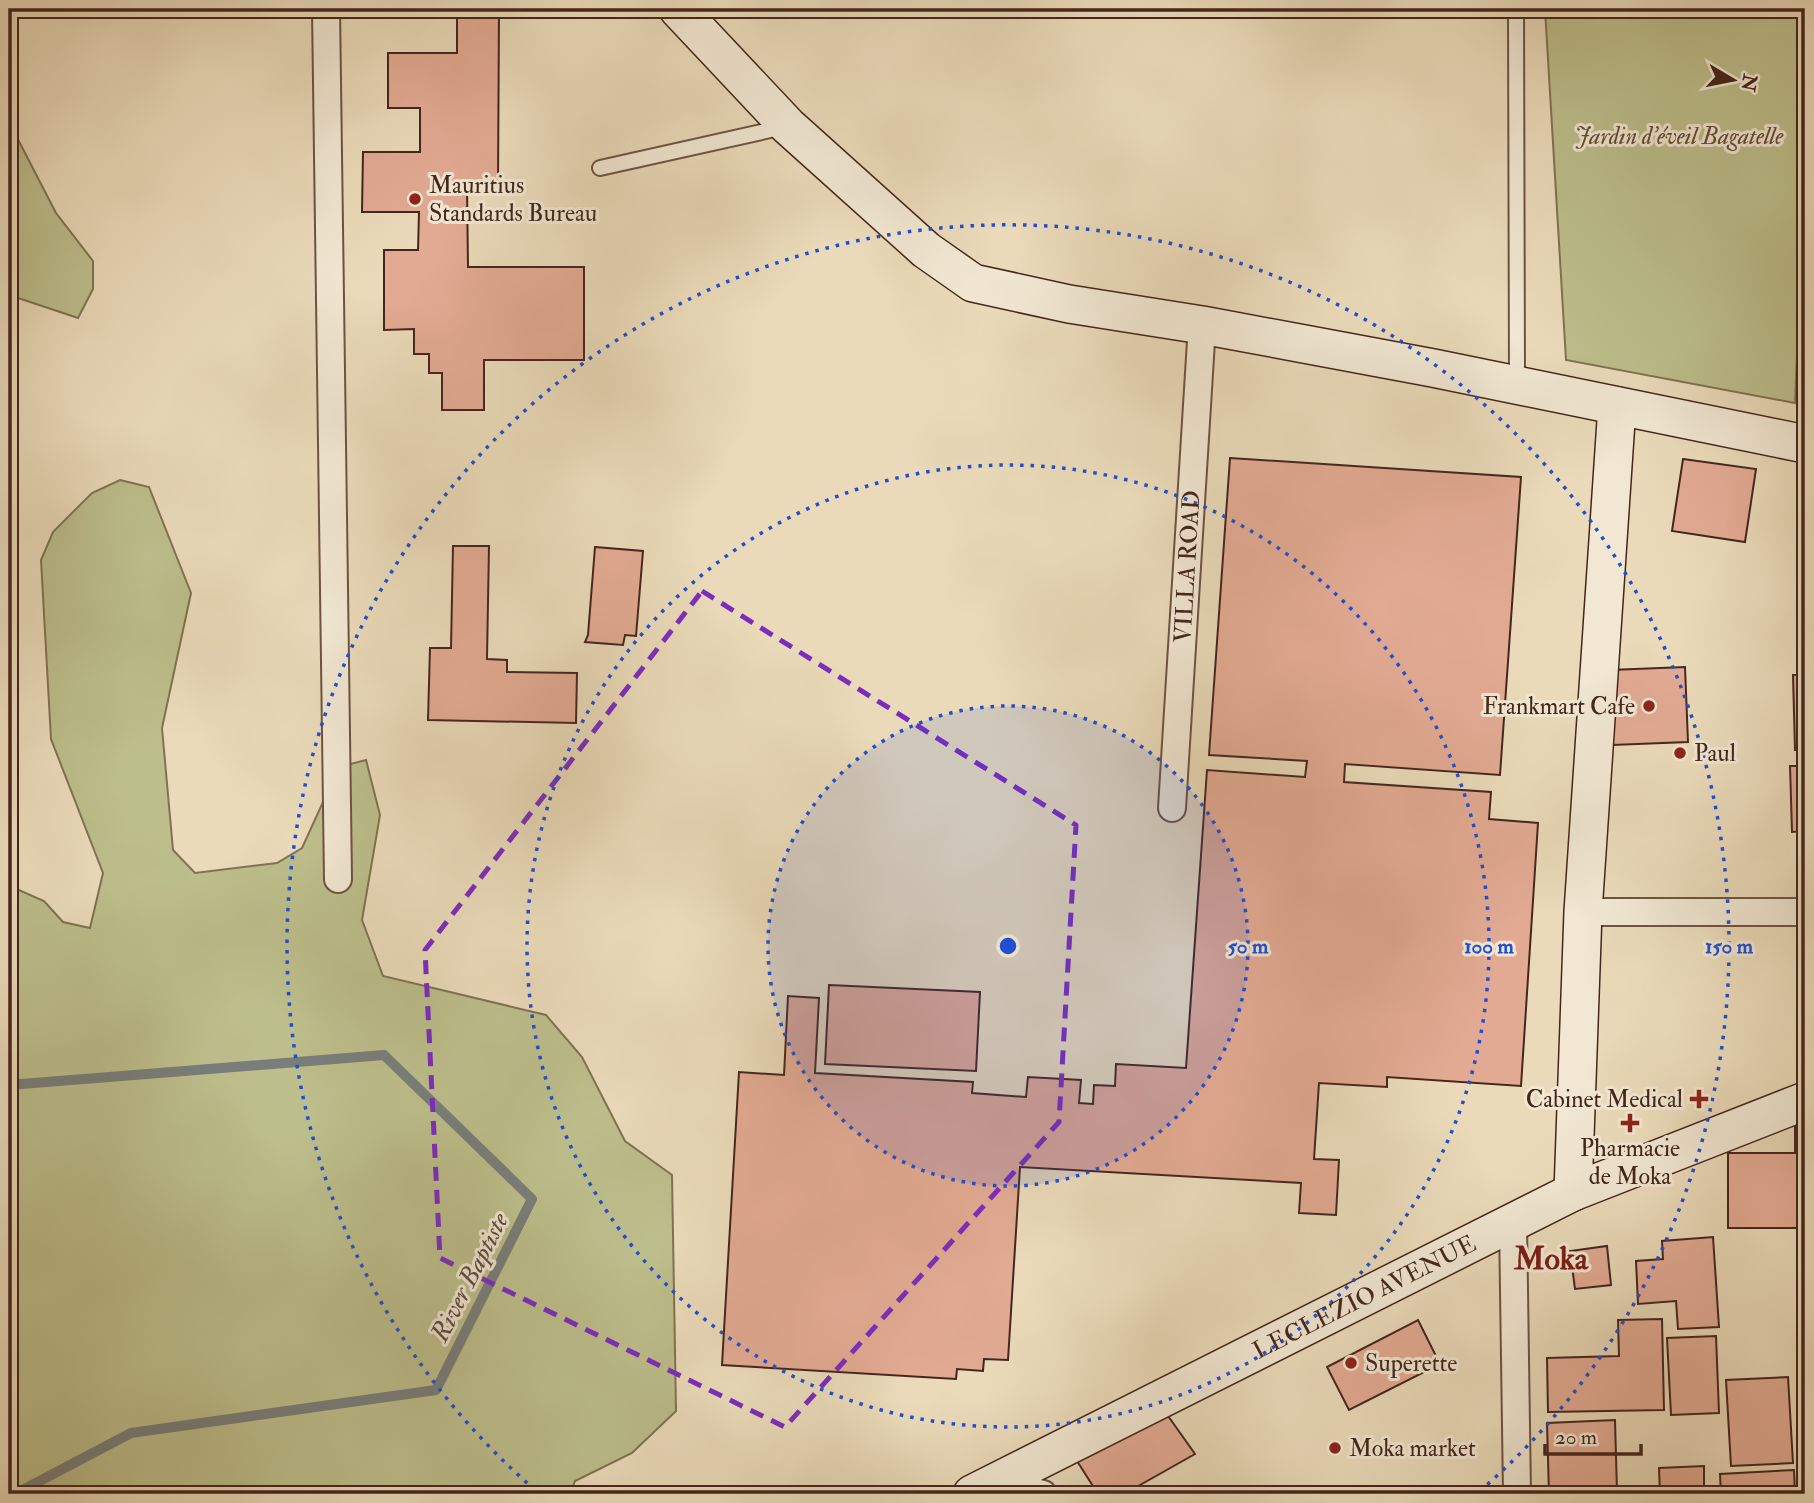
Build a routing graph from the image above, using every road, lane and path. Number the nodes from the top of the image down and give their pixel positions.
1 (326, 9) edge
2 (678, 9) edge
3 (1516, 9) edge
4 (788, 126) junction
5 (600, 168) dead end
6 (1202, 325) junction
7 (1517, 385) junction
8 (1617, 406) junction
9 (1805, 444) edge
10 (1172, 808) dead end
11 (338, 878) dead end
12 (1583, 912) junction
13 (1805, 912) edge
14 (1805, 1101) edge
15 (1573, 1192) junction
16 (1513, 1222) junction
17 (988, 1490) edge
18 (1043, 1494) edge
19 (1517, 1494) edge

1 - 11 street
2 - 4 main road
3 - 7 lane
4 - 5 lane
4 - 6 main road
6 - 7 main road
6 - 10 street, VILLA ROAD
7 - 8 main road
8 - 9 main road
8 - 12 main road
12 - 13 street
12 - 15 main road
14 - 15 main road, LECLEZIO AVENUE
15 - 16 main road, LECLEZIO AVENUE
16 - 17 main road, LECLEZIO AVENUE
16 - 19 street
17 - 18 street

